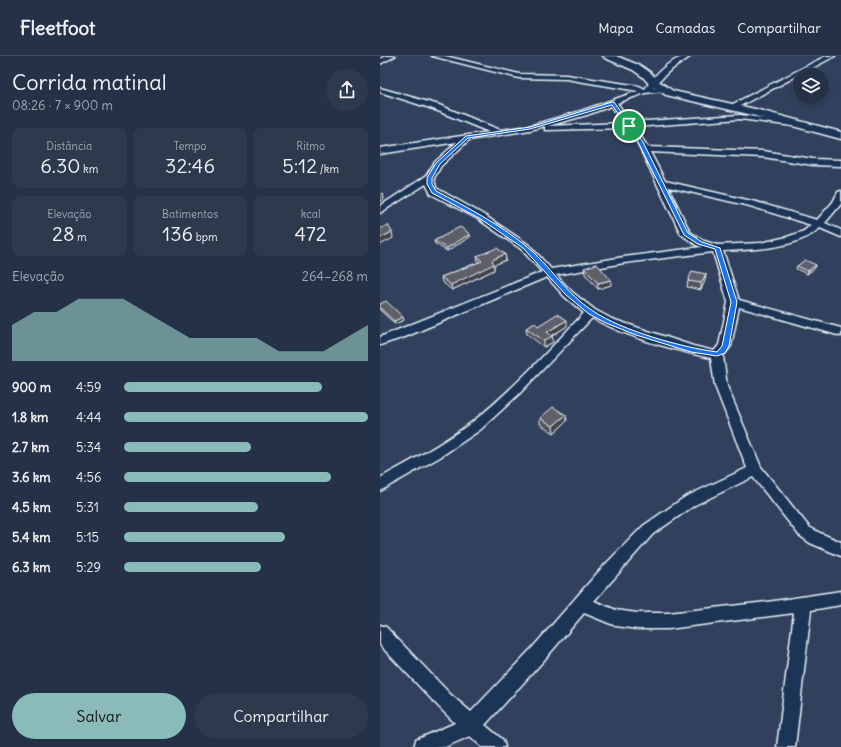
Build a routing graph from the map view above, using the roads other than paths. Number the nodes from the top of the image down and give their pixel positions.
1 (391, 56) edge
2 (436, 56) edge
3 (608, 56) edge
4 (687, 56) edge
5 (831, 56) edge
6 (380, 62) edge
7 (648, 84) junction
8 (384, 92) edge
9 (380, 97) edge
10 (613, 103) junction
11 (733, 106) junction
12 (794, 124) junction
13 (629, 126) junction
14 (530, 128) junction
15 (498, 132) junction
16 (841, 136) edge
17 (467, 137) junction
18 (644, 149) junction
19 (380, 151) edge
20 (841, 163) edge
21 (430, 183) junction
22 (661, 183) junction
23 (841, 194) edge
24 (380, 210) edge
25 (819, 224) junction
26 (841, 234) edge
27 (717, 248) junction
28 (548, 273) junction
29 (734, 302) junction
30 (591, 313) junction
31 (841, 332) edge
32 (380, 341) edge
33 (717, 354) junction
34 (755, 470) junction
35 (380, 485) edge
36 (841, 549) edge
37 (841, 598) edge
38 (580, 604) junction
39 (803, 604) junction
40 (380, 633) edge
41 (472, 725) junction
42 (423, 747) edge
43 (496, 747) edge
44 (786, 747) edge

1 - 6 street
2 - 7 street
3 - 7 street
4 - 7 street
5 - 11 street
7 - 10 street
7 - 11 street
8 - 9 street
8 - 15 street
10 - 13 street
10 - 14 street
11 - 12 street
12 - 13 street
12 - 16 street
13 - 14 street
13 - 18 street
14 - 15 street
15 - 17 street
17 - 19 street
17 - 21 street
18 - 20 street
18 - 22 street
21 - 24 street
21 - 28 street
22 - 25 street
22 - 27 street
23 - 25 street
25 - 26 street
25 - 27 street
27 - 28 street
27 - 29 street
28 - 30 street
28 - 32 street
29 - 31 street
29 - 33 street
30 - 33 street
30 - 35 street
33 - 34 street
34 - 36 street
34 - 38 street
37 - 39 street
38 - 39 street
38 - 41 street
39 - 44 street
40 - 41 street
41 - 42 street
41 - 43 street

